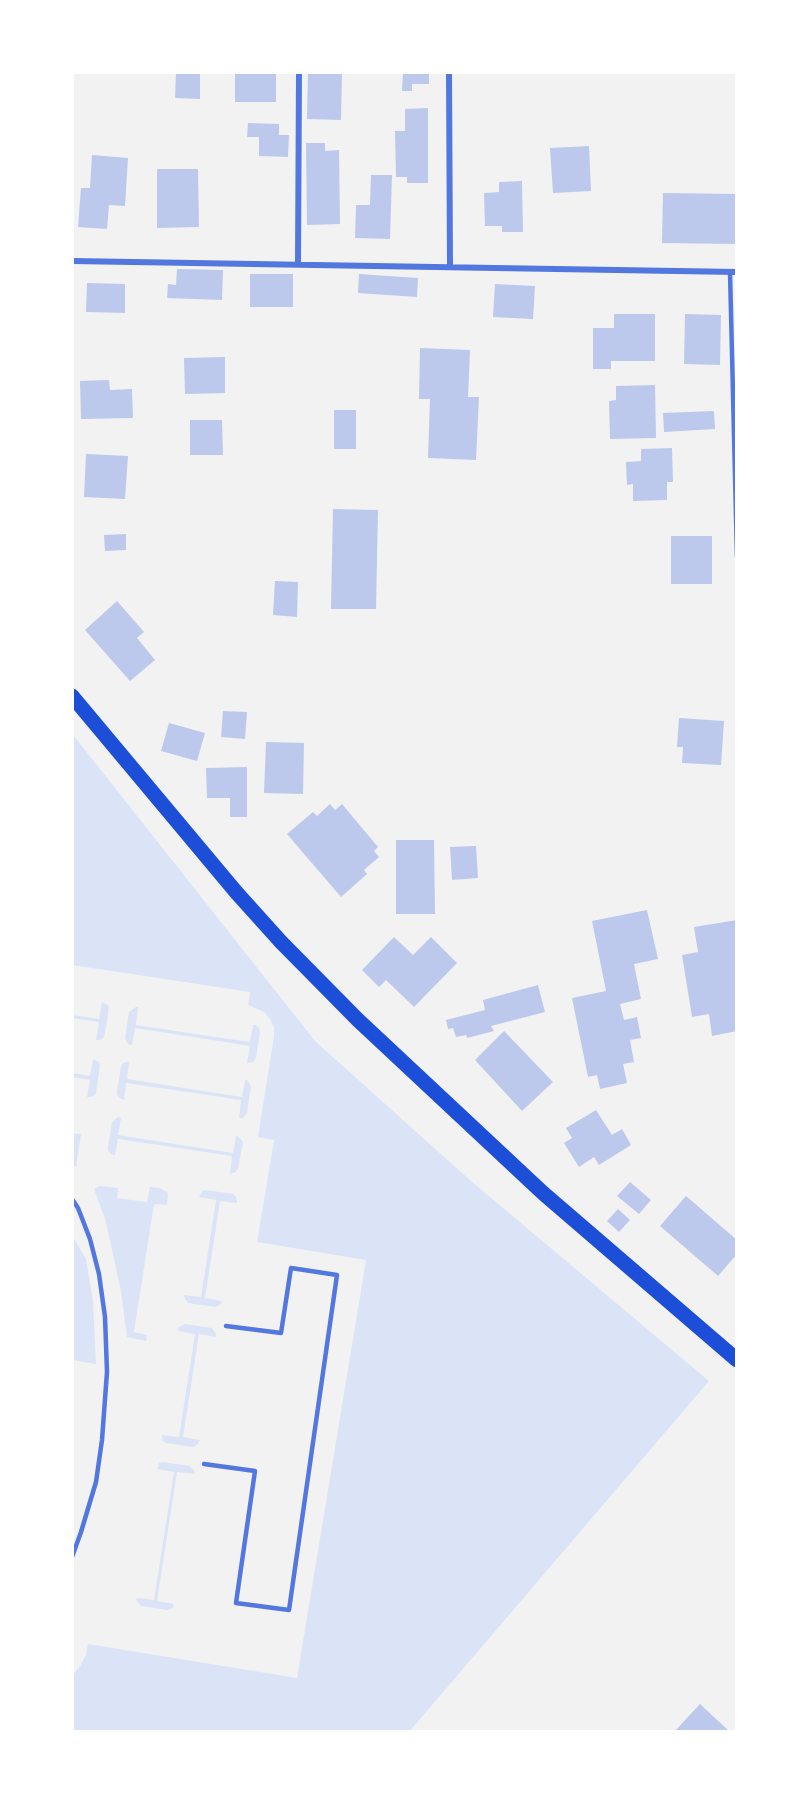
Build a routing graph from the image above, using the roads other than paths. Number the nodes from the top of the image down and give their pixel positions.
1 (299, 72) edge
2 (449, 72) edge
3 (72, 261) edge
4 (297, 264) junction
5 (450, 266) junction
6 (733, 272) edge
7 (737, 556) edge
8 (72, 696) edge
9 (72, 1199) edge
10 (226, 1326) dead end
11 (737, 1360) edge
12 (204, 1464) dead end
13 (72, 1557) edge

1 - 4 street
2 - 5 street
3 - 4 street
4 - 5 street
5 - 6 street
6 - 7 lane
8 - 11 main road
9 - 13 lane
10 - 12 lane

